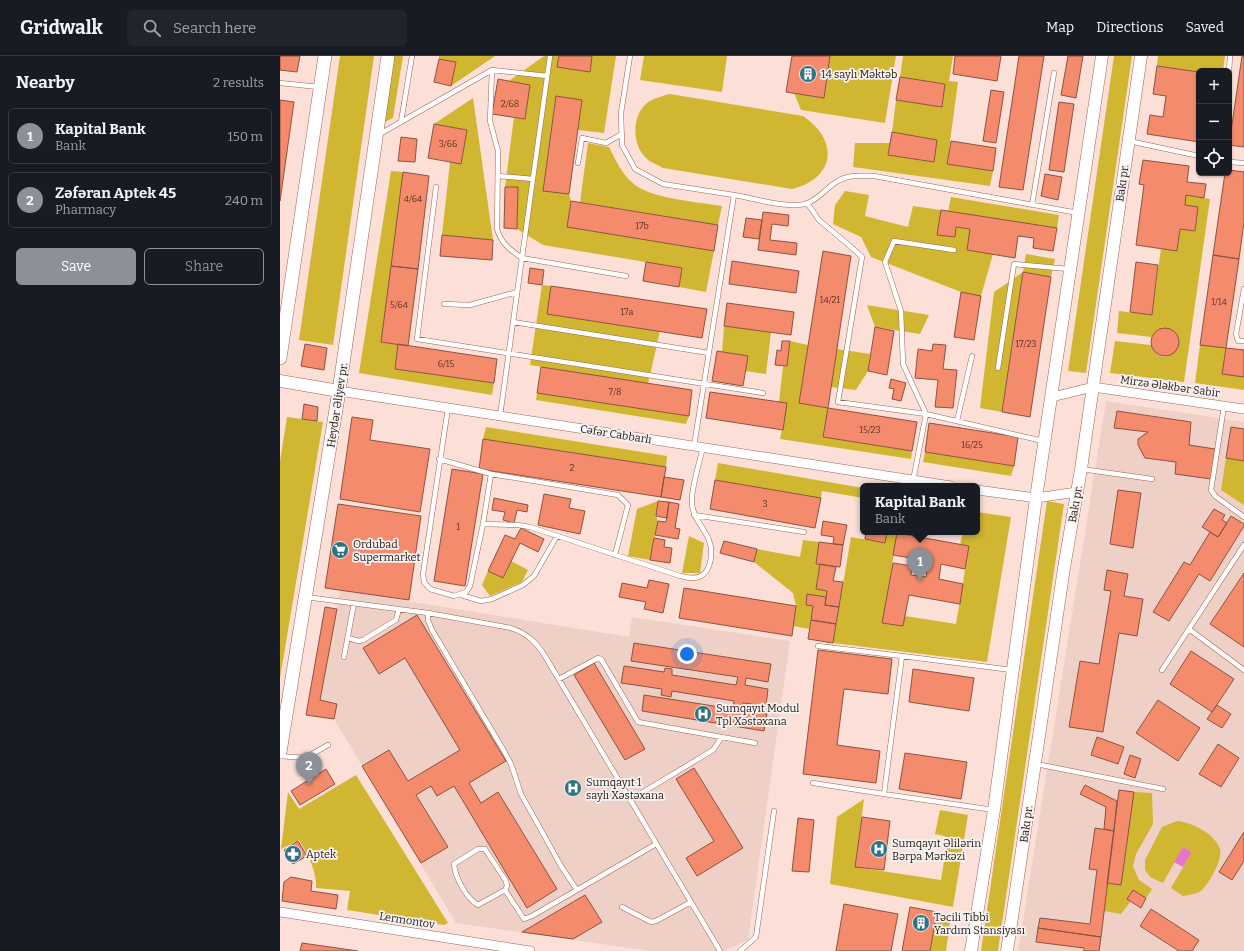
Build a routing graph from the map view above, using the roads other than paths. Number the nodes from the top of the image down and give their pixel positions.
1 (325, 56) edge
2 (388, 56) edge
3 (412, 56) edge
4 (550, 56) edge
5 (630, 56) edge
6 (1102, 56) edge
7 (1140, 56) edge
8 (1230, 56) edge
9 (1229, 68) edge
10 (492, 70) junction
11 (1054, 73) dead end
12 (547, 76) junction
13 (280, 83) edge
14 (320, 87) junction
15 (401, 122) junction
16 (622, 134) junction
17 (375, 138) junction
18 (1128, 141) junction
19 (1196, 155) edge
20 (578, 162) dead end
21 (1232, 162) edge
22 (1244, 163) edge
23 (498, 176) junction
24 (533, 179) junction
25 (436, 187) dead end
26 (734, 195) junction
27 (807, 203) junction
28 (1032, 205) junction
29 (1078, 213) junction
30 (954, 250) dead end
31 (522, 258) junction
32 (1071, 269) junction
33 (626, 276) dead end
34 (1244, 289) edge
35 (518, 292) junction
36 (1243, 300) edge
37 (444, 304) dead end
38 (513, 322) junction
39 (1244, 341) edge
40 (510, 352) junction
41 (709, 353) junction
42 (972, 356) dead end
43 (280, 358) edge
44 (998, 368) dead end
45 (280, 381) edge
46 (704, 385) junction
47 (1093, 388) junction
48 (339, 390) junction
49 (763, 393) dead end
50 (1052, 397) junction
51 (1224, 406) junction
52 (448, 408) junction
53 (1244, 409) edge
54 (926, 414) junction
55 (500, 416) junction
56 (957, 421) junction
57 (1045, 441) junction
58 (698, 447) junction
59 (439, 459) junction
60 (1081, 469) junction
61 (491, 474) junction
62 (1152, 479) dead end
63 (913, 481) junction
64 (928, 483) edge
65 (980, 490) edge
66 (1077, 492) junction
67 (1036, 498) junction
68 (694, 515) junction
69 (1244, 517) edge
70 (484, 524) junction
71 (804, 532) dead end
72 (557, 536) junction
73 (1244, 545) edge
74 (615, 555) junction
75 (462, 594) junction
76 (306, 597) junction
77 (354, 603) junction
78 (399, 609) junction
79 (428, 613) junction
80 (1189, 629) junction
81 (348, 638) junction
82 (818, 646) dead end
83 (902, 656) junction
84 (344, 657) dead end
85 (1013, 670) junction
86 (1162, 670) dead end
87 (1244, 670) edge
88 (559, 679) junction
89 (722, 737) junction
90 (755, 743) dead end
91 (328, 745) dead end
92 (280, 752) edge
93 (280, 756) edge
94 (1035, 763) junction
95 (813, 783) dead end
96 (1163, 789) dead end
97 (884, 794) junction
98 (630, 800) junction
99 (994, 810) junction
100 (774, 811) dead end
101 (656, 844) junction
102 (505, 890) junction
103 (577, 890) junction
104 (691, 902) junction
105 (622, 907) dead end
106 (280, 912) edge
107 (524, 951) edge
108 (720, 951) edge
109 (740, 951) edge
110 (972, 951) edge
111 (1007, 951) edge

1 - 14 main road
2 - 17 main road, Heydər Əliyev pr.
3 - 15 lane
4 - 12 lane
5 - 16 lane
6 - 29 street
7 - 18 street, Bakı pr.
8 - 9 lane
10 - 12 lane
10 - 15 lane
10 - 23 lane
11 - 28 lane
12 - 24 lane
13 - 14 lane
14 - 43 main road
15 - 17 lane
16 - 20 lane
16 - 26 lane
17 - 48 main road, Heydər Əliyev pr.
18 - 19 lane
18 - 47 street, Bakı pr.
21 - 22 lane
23 - 24 lane
23 - 31 lane
24 - 31 lane
25 - 40 lane
26 - 27 lane
26 - 41 lane
27 - 28 lane
27 - 54 lane
28 - 29 lane
29 - 32 street
30 - 54 lane
31 - 33 lane
31 - 35 lane
32 - 44 lane
32 - 50 street
34 - 36 lane
35 - 37 lane
35 - 38 lane
36 - 39 lane
38 - 40 lane
38 - 41 lane
40 - 46 lane
40 - 55 lane
41 - 46 lane
42 - 56 lane
45 - 48 street, Cəfər Cabbarlı
46 - 49 lane
46 - 58 lane
47 - 50 street
47 - 51 street, Mirzə Ələkbər Sabir
47 - 60 street, Bakı pr.
48 - 52 street, Cəfər Cabbarlı
48 - 76 main road, Heydər Əliyev pr.
50 - 57 street
51 - 53 street, Mirzə Ələkbər Sabir
51 - 69 lane
52 - 55 street, Cəfər Cabbarlı
52 - 59 lane
54 - 56 lane
54 - 63 lane
55 - 58 street, Cəfər Cabbarlı
56 - 57 lane
57 - 67 street
58 - 63 street, Cəfər Cabbarlı
58 - 68 lane
59 - 61 lane
59 - 75 lane
60 - 62 lane
60 - 66 street, Bakı pr.
61 - 70 lane
61 - 74 lane
63 - 64 street, Cəfər Cabbarlı
65 - 67 street
66 - 67 street
66 - 94 street, Bakı pr.
67 - 85 street
68 - 71 lane
68 - 74 lane
70 - 72 lane
70 - 75 lane
72 - 74 lane
72 - 75 lane
73 - 80 lane
76 - 77 lane
76 - 92 main road, Heydər Əliyev pr.
77 - 78 lane
77 - 81 lane
78 - 79 lane
78 - 81 lane
79 - 88 lane
79 - 103 lane
80 - 86 lane
80 - 87 lane
81 - 84 lane
82 - 83 lane
83 - 85 lane
83 - 97 lane
85 - 99 street
88 - 89 lane
88 - 98 lane
89 - 90 lane
89 - 98 lane
91 - 93 lane
94 - 96 lane
94 - 111 street, Bakı pr.
95 - 97 lane
97 - 99 lane
98 - 101 lane
99 - 110 street
100 - 109 lane
101 - 103 lane
101 - 104 lane
102 - 102 lane
102 - 103 lane
104 - 105 lane
104 - 108 lane
106 - 107 street, Lermontov

